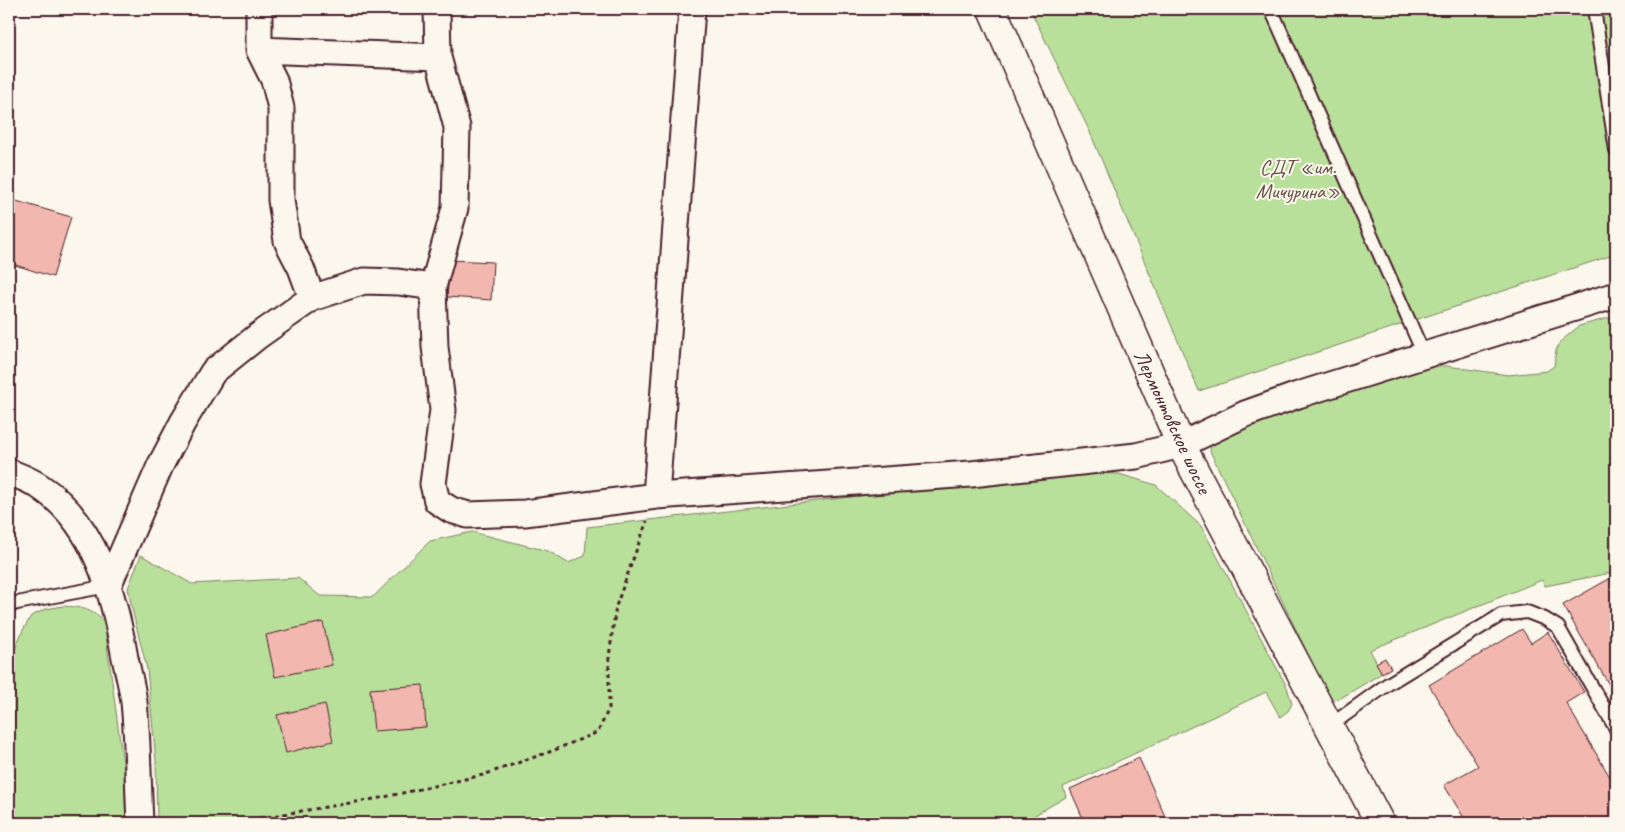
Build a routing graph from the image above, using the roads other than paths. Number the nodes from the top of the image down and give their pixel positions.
1 (259, 9) edge
2 (437, 9) edge
3 (692, 9) edge
4 (992, 9) edge
5 (1271, 9) edge
6 (1594, 9) edge
7 (259, 50) junction
8 (438, 57) junction
9 (1616, 150) edge
10 (434, 287) junction
11 (1616, 295) edge
12 (312, 298) junction
13 (1425, 357) junction
14 (1181, 445) junction
15 (9, 472) edge
16 (656, 496) junction
17 (108, 586) junction
18 (9, 606) edge
19 (1328, 727) junction
20 (1616, 729) edge
21 (140, 823) edge
22 (1380, 823) edge

1 - 7 street
2 - 8 street
3 - 16 street
4 - 14 street, Лермонтовское шоссе
5 - 13 lane
6 - 9 lane
7 - 8 street
7 - 12 street
8 - 10 street
10 - 12 street
10 - 16 street
11 - 13 street
12 - 17 street
13 - 14 street
14 - 16 street
14 - 19 street, Лермонтовское шоссе
15 - 17 street
17 - 18 lane
17 - 21 street
19 - 20 lane
19 - 22 street, Лермонтовское шоссе

